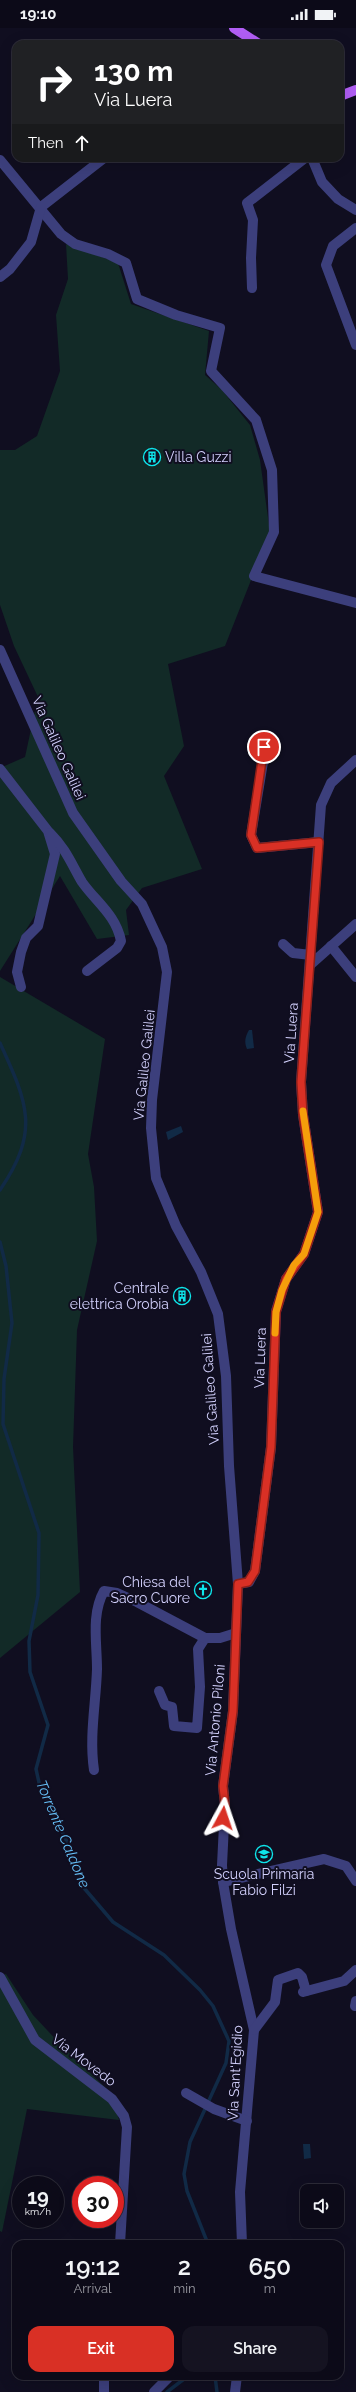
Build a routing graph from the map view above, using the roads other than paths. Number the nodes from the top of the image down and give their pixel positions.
1 (234, 28) edge
2 (245, 28) edge
3 (252, 40) edge
4 (255, 40) edge
5 (356, 90) edge
6 (344, 94) edge
7 (0, 160) edge
8 (99, 162) edge
9 (300, 162) edge
10 (314, 162) edge
11 (40, 207) junction
12 (356, 210) edge
13 (356, 228) edge
14 (0, 277) edge
15 (252, 288) dead end
16 (356, 345) edge
17 (356, 603) edge
18 (0, 650) edge
19 (264, 737) dead end
20 (356, 760) edge
21 (0, 770) edge
22 (48, 831) junction
23 (319, 842) junction
24 (356, 924) edge
25 (283, 944) dead end
26 (331, 946) junction
27 (310, 960) junction
28 (87, 970) dead end
29 (356, 977) edge
30 (22, 987) dead end
31 (238, 1584) junction
32 (236, 1633) junction
33 (205, 1638) junction
34 (159, 1690) dead end
35 (94, 1770) dead end
36 (356, 1881) edge
37 (223, 1882) junction
38 (356, 1970) edge
39 (0, 1978) edge
40 (254, 2030) junction
41 (186, 2093) dead end
42 (247, 2121) junction
43 (120, 2240) edge
44 (242, 2240) edge
45 (104, 2380) edge
46 (166, 2380) edge
47 (236, 2380) edge
48 (104, 2392) edge
49 (154, 2392) edge
50 (235, 2392) edge

1 - 3 main road
2 - 4 main road
5 - 6 main road
7 - 11 street
8 - 11 street
9 - 15 street
10 - 12 street
11 - 14 street
11 - 17 street
13 - 16 street
18 - 31 street, Via Galileo Galilei
19 - 23 street
20 - 23 street
21 - 22 street
22 - 28 street
22 - 30 street
23 - 27 street
24 - 26 street
25 - 27 street
26 - 27 street
26 - 29 street
27 - 31 street, Via Luera
31 - 32 street, Via Antonio Piloni
32 - 33 street
32 - 37 street, Via Antonio Piloni
33 - 34 street
33 - 35 street
36 - 37 street
37 - 40 street, Via Sant'Egidio
38 - 40 street
39 - 43 street, Via Movedo
40 - 42 street, Via Sant'Egidio
41 - 42 street
42 - 44 street, Via Sant'Egidio
45 - 48 street
46 - 49 street
47 - 50 street

